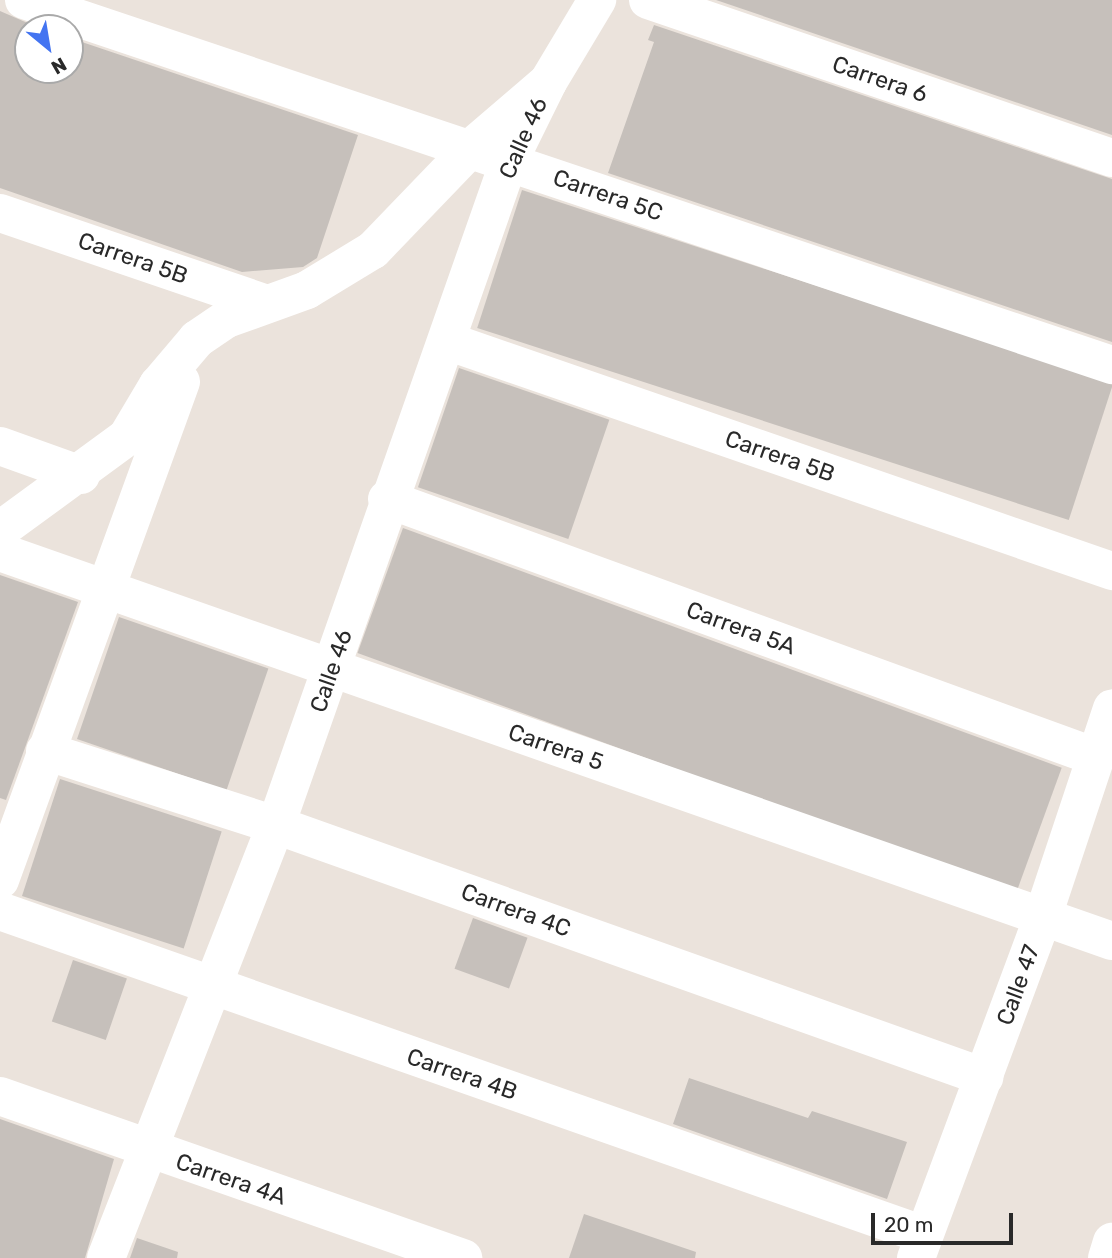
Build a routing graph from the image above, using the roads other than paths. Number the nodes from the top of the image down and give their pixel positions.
1 (24, 0) edge
2 (597, 0) edge
3 (648, 0) edge
4 (548, 82) junction
5 (471, 148) junction
6 (1112, 158) edge
7 (509, 161) junction
8 (0, 213) edge
9 (267, 304) junction
10 (197, 339) junction
11 (447, 341) junction
12 (1112, 365) edge
13 (0, 446) edge
14 (81, 475) junction
15 (387, 499) junction
16 (0, 530) edge
17 (0, 552) edge
18 (1112, 571) edge
19 (103, 587) junction
20 (333, 668) junction
21 (1112, 708) edge
22 (44, 751) junction
23 (1096, 757) junction
24 (276, 825) junction
25 (0, 880) edge
26 (0, 911) edge
27 (1042, 919) junction
28 (1112, 941) edge
29 (214, 988) junction
30 (984, 1077) junction
31 (0, 1096) edge
32 (150, 1152) junction
33 (1112, 1242) edge
34 (920, 1247) edge
35 (106, 1258) edge
36 (463, 1258) edge
37 (1107, 1258) edge

1 - 5 street, Carrera 5C
2 - 4 street
3 - 6 street, Carrera 6
4 - 5 street
4 - 7 street, Calle 46
5 - 7 street, Carrera 5C
5 - 9 street
7 - 11 street, Calle 46
7 - 12 street, Carrera 5C
8 - 9 street, Carrera 5B
9 - 10 street
10 - 14 street
10 - 19 street
11 - 15 street, Calle 46
11 - 18 street, Carrera 5B
13 - 14 street
14 - 16 street
15 - 20 street, Calle 46
15 - 23 street, Carrera 5A
17 - 19 street, Carrera 5
19 - 20 street, Carrera 5
19 - 22 street
20 - 24 street, Calle 46
20 - 27 street, Carrera 5
21 - 23 street, Calle 47
22 - 24 street, Carrera 4C
22 - 25 street
23 - 27 street, Calle 47
24 - 29 street, Calle 46
24 - 30 street, Carrera 4C
26 - 29 street, Carrera 4B
27 - 28 street, Carrera 5
27 - 30 street, Calle 47
29 - 32 street, Calle 46
29 - 34 street, Carrera 4B
30 - 34 street, Calle 47
31 - 32 street, Carrera 4A
32 - 35 street, Calle 46
32 - 36 street, Carrera 4A
33 - 37 street

